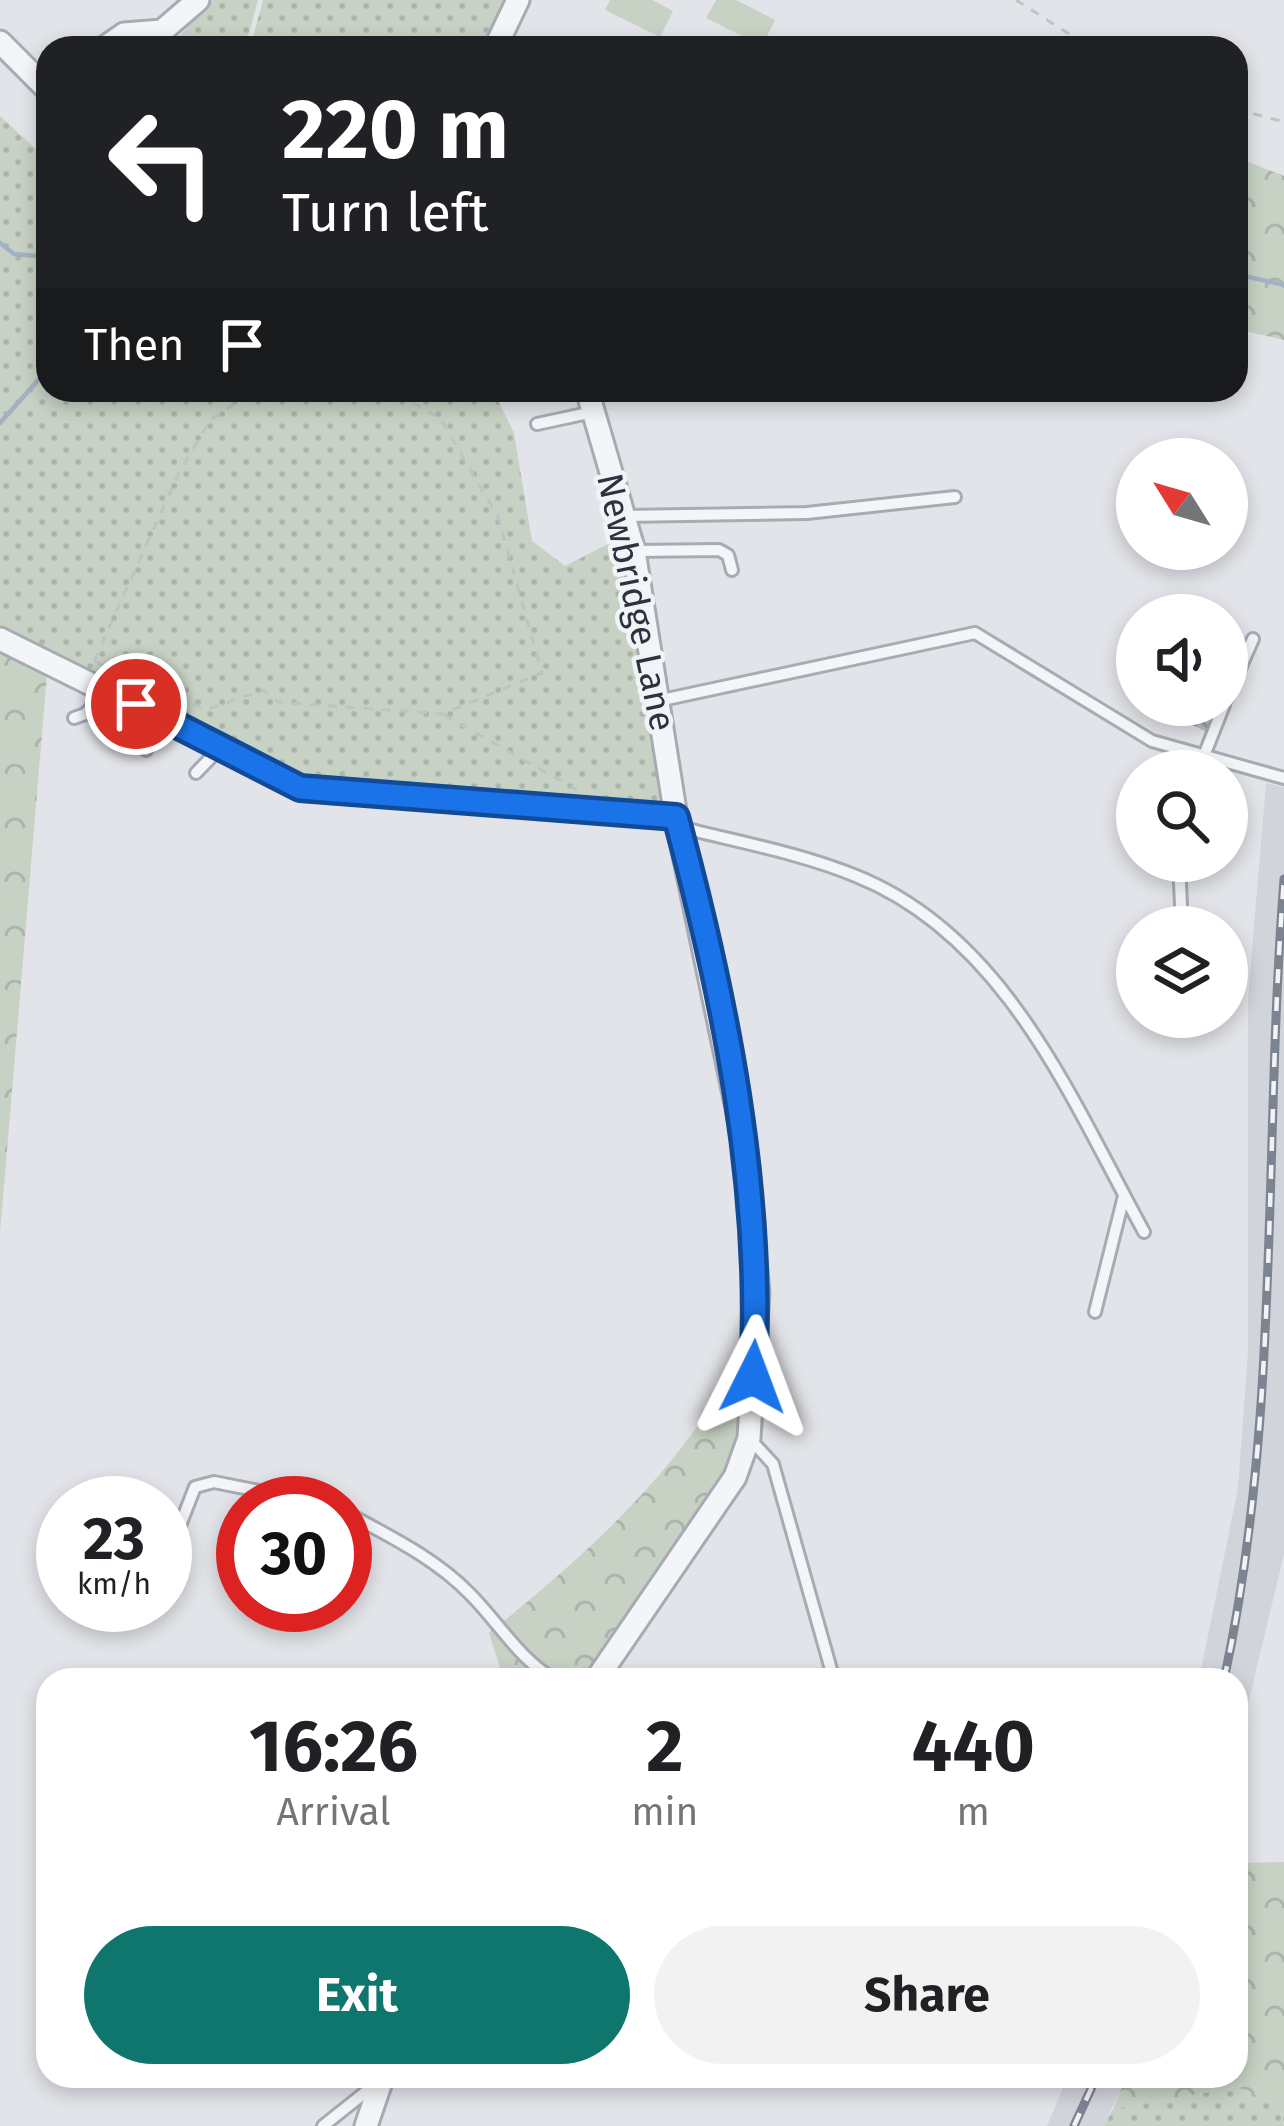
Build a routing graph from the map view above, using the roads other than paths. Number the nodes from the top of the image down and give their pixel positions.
1 (198, 0) edge
2 (518, 0) edge
3 (121, 36) edge
4 (501, 36) edge
5 (0, 42) edge
6 (36, 78) edge
7 (590, 402) edge
8 (593, 412) junction
9 (537, 424) dead end
10 (955, 497) dead end
11 (623, 516) junction
12 (634, 551) junction
13 (732, 570) dead end
14 (0, 639) edge
15 (1252, 639) dead end
16 (1248, 649) edge
17 (109, 690) junction
18 (662, 700) junction
19 (74, 718) dead end
20 (163, 718) junction
21 (220, 747) junction
22 (146, 750) dead end
23 (1187, 750) edge
24 (1248, 767) edge
25 (196, 773) dead end
26 (1284, 778) edge
27 (677, 822) junction
28 (1124, 1196) junction
29 (1144, 1232) dead end
30 (1095, 1312) dead end
31 (749, 1438) junction
32 (372, 1528) edge
33 (535, 1668) edge
34 (605, 1668) edge
35 (831, 1668) edge
36 (371, 2088) edge
37 (379, 2088) edge
38 (331, 2125) edge
39 (366, 2126) edge

1 - 3 street
2 - 4 street
5 - 6 street
7 - 8 street, Newbridge Lane
8 - 9 lane
8 - 11 street, Newbridge Lane
10 - 11 lane
11 - 12 street, Newbridge Lane
12 - 13 lane
12 - 18 street, Newbridge Lane
14 - 17 street
15 - 16 lane
17 - 19 lane
17 - 20 street
18 - 23 lane
18 - 27 street, Newbridge Lane
20 - 21 street
20 - 22 lane
21 - 25 lane
21 - 27 street
24 - 26 lane
27 - 28 lane
27 - 31 street, Newbridge Lane
28 - 29 lane
28 - 30 lane
31 - 34 street, Newbridge Lane
31 - 35 lane
32 - 33 lane
36 - 38 lane
37 - 39 street

